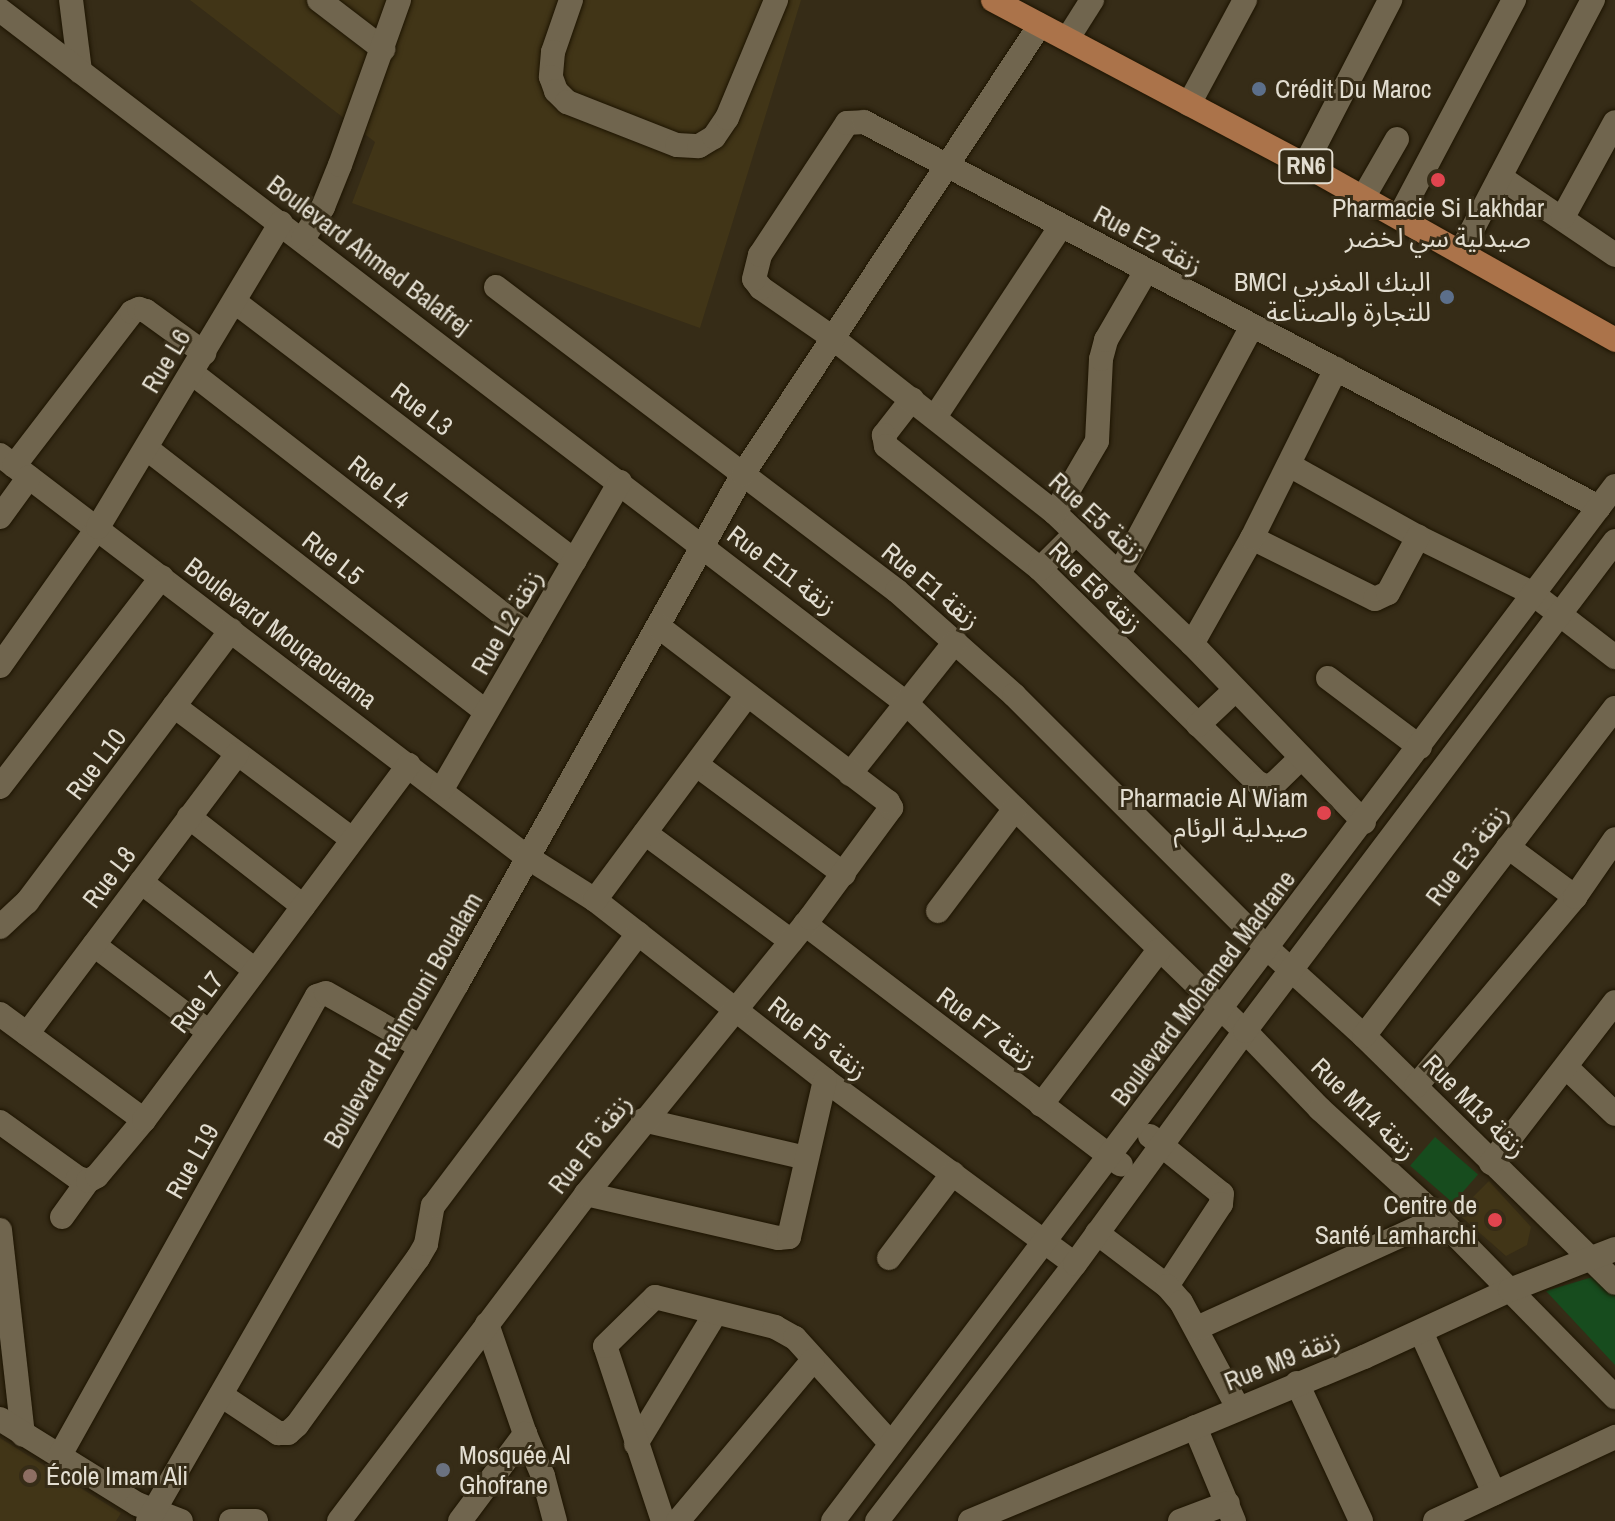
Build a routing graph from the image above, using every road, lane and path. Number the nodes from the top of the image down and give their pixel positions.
1 (71, 0) edge
2 (319, 0) edge
3 (399, 0) edge
4 (571, 0) edge
5 (776, 0) edge
6 (993, 0) edge
7 (1092, 0) edge
8 (1245, 0) edge
9 (1390, 0) edge
10 (1514, 0) edge
11 (1593, 0) edge
12 (4, 20) edge
13 (1040, 25) junction
14 (1068, 38) junction
15 (383, 49) junction
16 (80, 71) junction
17 (1189, 104) junction
18 (1615, 122) edge
19 (1397, 139) dead end
20 (1305, 165) junction
21 (945, 167) junction
22 (1500, 177) junction
23 (1363, 198) junction
24 (1399, 217) junction
25 (1563, 217) junction
26 (281, 223) junction
27 (1061, 226) junction
28 (303, 239) junction
29 (1461, 251) junction
30 (1615, 255) edge
31 (1146, 271) junction
32 (496, 287) dead end
33 (761, 288) joint
34 (235, 302) junction
35 (1252, 326) junction
36 (833, 338) junction
37 (1615, 340) edge
38 (198, 363) junction
39 (1336, 369) junction
40 (912, 399) junction
41 (935, 417) junction
42 (146, 448) junction
43 (1289, 465) junction
44 (15, 466) edge
45 (743, 474) junction
46 (620, 482) junction
47 (1615, 486) edge
48 (1055, 513) junction
49 (1592, 515) junction
50 (0, 517) edge
51 (98, 527) junction
52 (1076, 533) junction
53 (1418, 537) junction
54 (1252, 538) junction
55 (1614, 544) edge
56 (703, 545) junction
57 (575, 561) junction
58 (1040, 569) junction
59 (1119, 574) junction
60 (162, 577) junction
61 (1532, 593) junction
62 (1559, 613) junction
63 (659, 627) junction
64 (231, 630) junction
65 (531, 636) junction
66 (955, 642) junction
67 (1192, 644) junction
68 (1615, 657) edge
69 (0, 666) edge
70 (1328, 678) dead end
71 (1235, 690) junction
72 (747, 695) junction
73 (906, 703) junction
74 (174, 706) junction
75 (1615, 708) edge
76 (486, 712) junction
77 (1198, 725) junction
78 (1420, 747) junction
79 (237, 754) junction
80 (1301, 758) junction
81 (409, 765) junction
82 (697, 765) junction
83 (850, 774) junction
84 (0, 787) edge
85 (442, 789) junction
86 (1015, 809) junction
87 (189, 817) junction
88 (1364, 822) junction
89 (645, 833) junction
90 (352, 839) junction
91 (1615, 839) edge
92 (1508, 847) junction
93 (527, 857) junction
94 (844, 874) junction
95 (141, 882) junction
96 (1575, 897) junction
97 (595, 900) junction
98 (303, 906) junction
99 (938, 911) dead end
100 (0, 927) edge
101 (798, 932) junction
102 (638, 934) junction
103 (94, 945) junction
104 (1268, 949) junction
105 (1159, 950) junction
106 (255, 970) junction
107 (1293, 970) junction
108 (1615, 1002) edge
109 (734, 1009) junction
110 (1220, 1010) junction
111 (0, 1014) edge
112 (1245, 1031) junction
113 (209, 1032) junction
114 (27, 1034) junction
115 (1364, 1036) junction
116 (421, 1047) junction
117 (1567, 1068) junction
118 (825, 1080) junction
119 (1416, 1086) junction
120 (1041, 1105) junction
121 (1615, 1114) edge
122 (144, 1120) junction
123 (643, 1120) junction
124 (0, 1122) edge
125 (1135, 1124) junction
126 (1161, 1145) junction
127 (1110, 1156) junction
128 (806, 1158) junction
129 (1491, 1163) junction
130 (953, 1173) junction
131 (1136, 1177) junction
132 (88, 1181) junction
133 (586, 1194) junction
134 (62, 1217) dead end
135 (1439, 1218) junction
136 (0, 1230) edge
137 (1097, 1233) junction
138 (1044, 1241) junction
139 (1615, 1249) edge
140 (889, 1258) dead end
141 (1592, 1259) junction
142 (1075, 1264) junction
143 (1615, 1283) edge
144 (1167, 1286) junction
145 (1510, 1290) junction
146 (715, 1314) junction
147 (487, 1324) junction
148 (1197, 1328) junction
149 (1421, 1332) junction
150 (813, 1360) junction
151 (1297, 1383) junction
152 (932, 1390) junction
153 (221, 1395) junction
154 (1615, 1397) edge
155 (1238, 1408) junction
156 (961, 1411) junction
157 (0, 1419) edge
158 (1195, 1427) junction
159 (525, 1434) junction
160 (23, 1435) junction
161 (1615, 1437) edge
162 (636, 1444) junction
163 (891, 1444) junction
164 (59, 1457) junction
165 (865, 1479) junction
166 (1494, 1493) junction
167 (1231, 1512) edge
168 (889, 1516) edge
169 (151, 1517) edge
170 (181, 1521) edge
171 (231, 1521) edge
172 (256, 1521) edge
173 (339, 1521) edge
174 (460, 1521) edge
175 (555, 1521) edge
176 (663, 1521) edge
177 (678, 1521) edge
178 (833, 1521) edge
179 (970, 1521) edge
180 (1180, 1521) edge
181 (1361, 1521) edge
182 (1435, 1521) edge

1 - 16 street
2 - 15 street
3 - 15 street
4 - 5 street
6 - 13 main road, RN6
7 - 14 street
8 - 17 street
9 - 20 street
10 - 24 street
11 - 22 street
12 - 16 street, Boulevard Ahmed Balafrej
13 - 14 main road, RN6
13 - 21 street, Rue E11 زنقة
14 - 17 main road, RN6
15 - 28 street
16 - 26 street, Boulevard Ahmed Balafrej
17 - 20 main road, RN6
18 - 25 street
19 - 23 street
20 - 23 main road, RN6
21 - 27 street, Rue E2 زنقة
21 - 33 street, Rue E2 زنقة
21 - 36 street, Rue E11 زنقة
22 - 25 street
22 - 29 street
23 - 24 main road, RN6
24 - 29 main road, RN6
25 - 30 street
26 - 28 street, Boulevard Ahmed Balafrej
26 - 34 street, Rue L6
27 - 31 street, Rue E2 زنقة
27 - 41 street
28 - 46 street, Boulevard Ahmed Balafrej
29 - 37 main road, RN6
31 - 35 street, Rue E2 زنقة
31 - 48 street
32 - 45 street, Rue E1 زنقة
33 - 36 street, Rue E5 زنقة
34 - 38 street, Rue L6
34 - 57 street, Rue L3
35 - 39 street, Rue E2 زنقة
35 - 59 street
36 - 40 street, Rue E5 زنقة
36 - 45 street, Rue E11 زنقة
38 - 42 street, Rue L6
38 - 44 street, Rue L4
38 - 65 street, Rue L4
39 - 43 street
39 - 49 street, Rue E2 زنقة
40 - 41 street, Rue E5 زنقة
40 - 58 street, Rue E6 زنقة
41 - 48 street, Rue E5 زنقة
42 - 51 street, Rue L6
42 - 76 street, Rue L5
43 - 53 street
43 - 54 street
44 - 50 street, Rue L4
44 - 51 street, Boulevard Mouqaouama
45 - 56 street, Rue E11 زنقة
45 - 66 street, Rue E1 زنقة
46 - 56 street, Boulevard Ahmed Balafrej
46 - 57 street, Rue L2 زنقة
47 - 49 street, Boulevard Mohamed Madrane
48 - 52 street, Rue E5 زنقة
49 - 55 street, Rue E2 زنقة
49 - 61 street, Boulevard Mohamed Madrane
51 - 60 street, Boulevard Mouqaouama
51 - 69 street, Rue L6
52 - 58 street
52 - 59 street, Rue E5 زنقة
53 - 54 street
53 - 61 street
54 - 67 street
55 - 62 street
56 - 63 street, Boulevard Rahmouni Boualam
56 - 73 street, Rue E11 زنقة
57 - 65 street, Rue L2 زنقة
58 - 77 street, Rue E6 زنقة
59 - 67 street, Rue E5 زنقة
60 - 64 street, Boulevard Mouqaouama
60 - 84 street
61 - 62 street
61 - 78 street, Boulevard Mohamed Madrane
62 - 68 street
62 - 107 street
63 - 72 street
63 - 93 street, Boulevard Rahmouni Boualam
64 - 74 street, Rue L10
64 - 81 street, Boulevard Mouqaouama
65 - 76 street, Rue L2 زنقة
66 - 73 street
66 - 104 street, Rue E1 زنقة
67 - 71 street, Rue E5 زنقة
70 - 78 street
71 - 77 street
71 - 80 street, Rue E5 زنقة
72 - 82 street
72 - 83 street
73 - 83 street
73 - 86 street, Rue E11 زنقة
74 - 79 street
74 - 100 street, Rue L10
75 - 92 street, Rue E3 زنقة
76 - 85 street, Rue L2 زنقة
77 - 80 street, Rue E6 زنقة
78 - 88 street, Boulevard Mohamed Madrane
79 - 87 street, Rue L8
79 - 90 street
80 - 88 street, Rue E5 زنقة
81 - 85 street, Boulevard Mouqaouama
81 - 90 street, Rue L7
82 - 89 street
82 - 94 street
83 - 94 street, Rue F6 زنقة
85 - 93 street, Boulevard Mouqaouama
86 - 99 street
86 - 105 street, Rue E11 زنقة
87 - 95 street, Rue L8
87 - 98 street
88 - 104 street, Boulevard Mohamed Madrane
89 - 97 street
89 - 101 street, Rue F7 زنقة
90 - 98 street, Rue L7
91 - 96 street
92 - 96 street
92 - 115 street, Rue E3 زنقة
93 - 97 street, Rue F5 زنقة
93 - 116 street, Boulevard Rahmouni Boualam
94 - 101 street, Rue F6 زنقة
95 - 103 street, Rue L8
95 - 106 street
96 - 119 street
97 - 102 street, Rue F5 زنقة
98 - 106 street, Rue L7
101 - 109 street, Rue F6 زنقة
101 - 120 street, Rue F7 زنقة
102 - 109 street, Rue F5 زنقة
102 - 153 street
103 - 113 street
103 - 114 street, Rue L8
104 - 107 street, Rue E1 زنقة
104 - 110 street, Boulevard Mohamed Madrane
105 - 110 street, Rue E11 زنقة
105 - 120 street
106 - 113 street, Rue L7
107 - 112 street
107 - 115 street, Rue M13 زنقة
108 - 117 street
109 - 118 street, Rue F5 زنقة
109 - 123 street, Rue F6 زنقة
110 - 112 street, Rue E11 زنقة
110 - 125 street, Boulevard Mohamed Madrane
111 - 114 street
112 - 126 street
112 - 135 street, Rue M14 زنقة
113 - 122 street, Rue L7
114 - 122 street
115 - 119 street, Rue M13 زنقة
116 - 153 street, Boulevard Rahmouni Boualam
116 - 164 street, Rue L19
117 - 121 street
117 - 129 street
118 - 128 street
118 - 130 street, Rue F5 زنقة
119 - 129 street, Rue M13 زنقة
120 - 127 street, Rue F7 زنقة
122 - 132 street, Rue L7
123 - 128 street
123 - 133 street, Rue F6 زنقة
124 - 132 street
125 - 126 street
125 - 127 street, Boulevard Mohamed Madrane
126 - 131 street
126 - 144 street
127 - 131 street, Rue F7 زنقة
127 - 138 street, Boulevard Mohamed Madrane
128 - 133 street
129 - 141 street, Rue M13 زنقة
130 - 138 street, Rue F5 زنقة
130 - 140 street
131 - 137 street
132 - 134 street, Rue L7
133 - 147 street, Rue F6 زنقة
135 - 145 street, Rue M14 زنقة
135 - 148 street
136 - 160 street
137 - 142 street
137 - 144 street
138 - 142 street, Rue F5 زنقة
138 - 152 street, Boulevard Mohamed Madrane
139 - 141 street, Rue M9 زنقة
141 - 143 street, Rue M13 زنقة
141 - 145 street, Rue M9 زنقة
142 - 156 street
144 - 148 street
145 - 149 street, Rue M9 زنقة
145 - 154 street, Rue M14 زنقة
146 - 150 street
146 - 162 street
146 - 162 street
147 - 159 street
147 - 173 street, Rue F6 زنقة
148 - 155 street
149 - 151 street, Rue M9 زنقة
149 - 166 street
150 - 163 street
150 - 177 street
151 - 155 street, Rue M9 زنقة
151 - 181 street
152 - 156 street
152 - 163 street, Boulevard Mohamed Madrane
153 - 169 street, Boulevard Rahmouni Boualam
155 - 158 street, Rue M9 زنقة
156 - 168 street
157 - 160 street
158 - 167 street
158 - 179 street, Rue M9 زنقة
159 - 174 street
159 - 175 street
160 - 164 street
161 - 166 street
162 - 176 street
163 - 165 street, Boulevard Mohamed Madrane
164 - 169 street
165 - 168 street
165 - 178 street, Boulevard Mohamed Madrane
166 - 182 street
167 - 180 street
169 - 170 street
171 - 172 street

